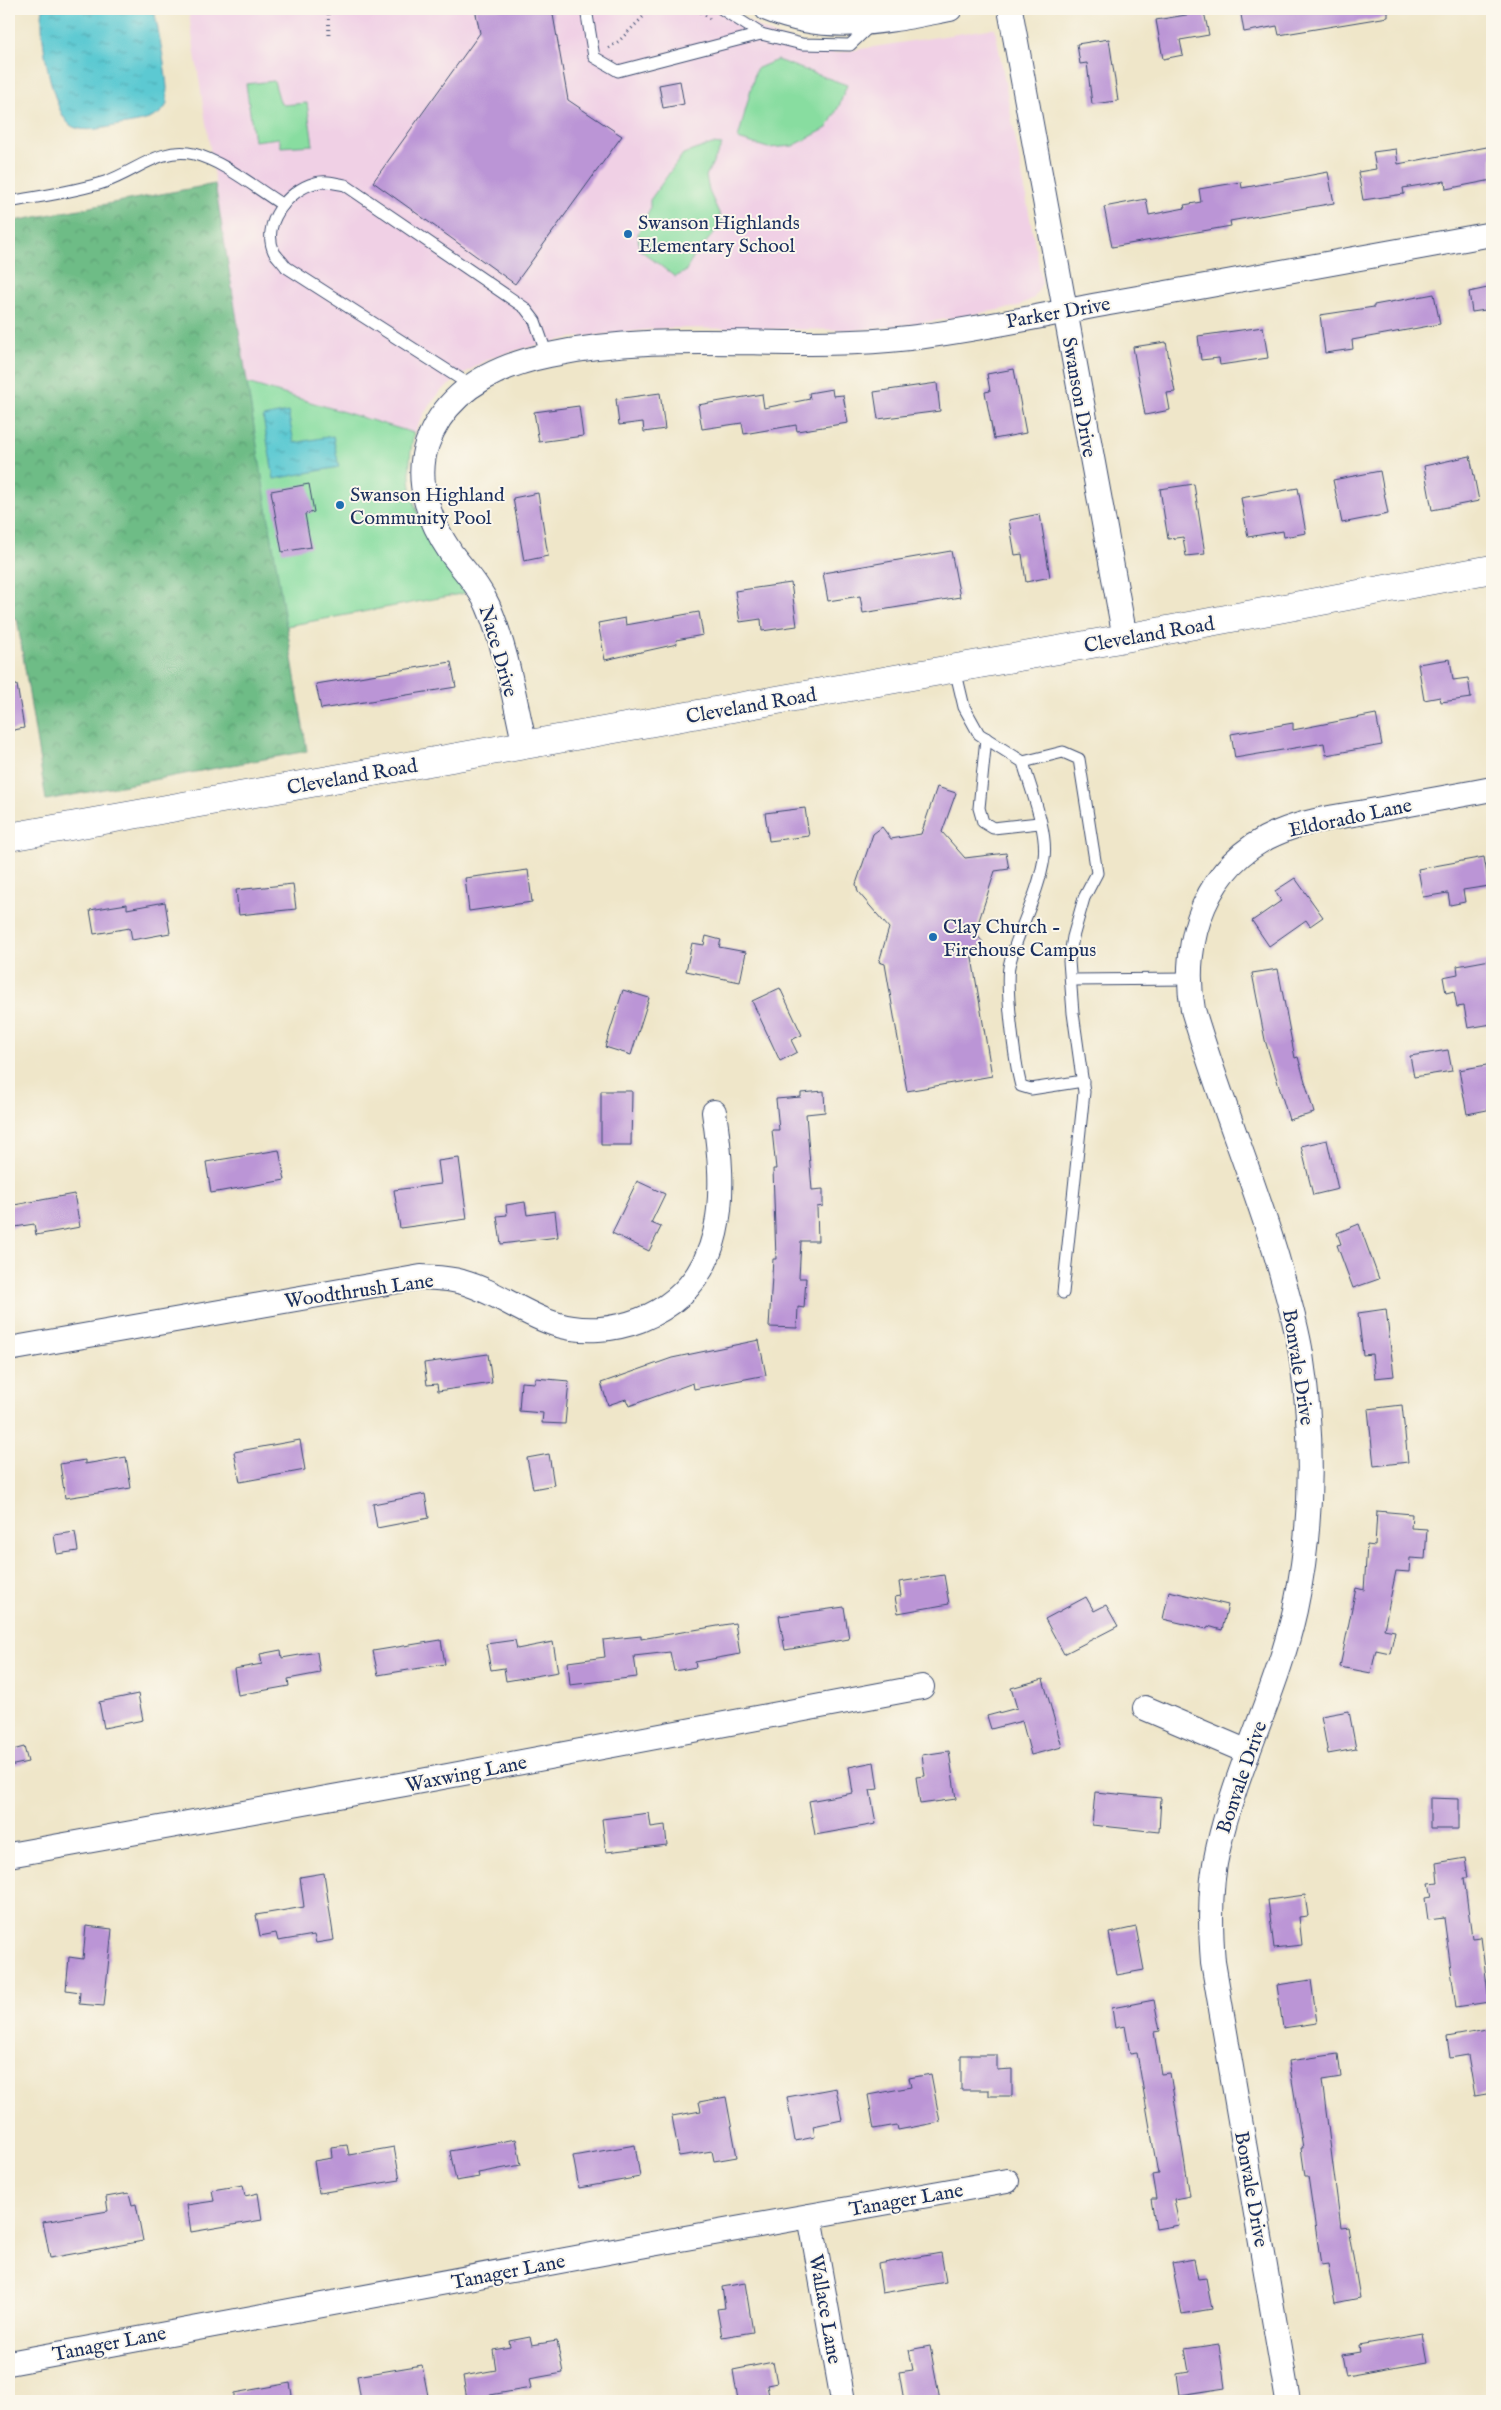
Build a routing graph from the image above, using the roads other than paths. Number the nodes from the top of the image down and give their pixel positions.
1 (586, 9) edge
2 (722, 9) edge
3 (767, 9) edge
4 (950, 9) edge
5 (1010, 9) edge
6 (874, 22) junction
7 (761, 34) junction
8 (9, 202) edge
9 (283, 206) junction
10 (1492, 234) edge
11 (1065, 312) junction
12 (620, 344) joint
13 (547, 355) junction
14 (470, 385) junction
15 (1492, 570) edge
16 (1125, 638) junction
17 (955, 669) junction
18 (986, 738) junction
19 (524, 746) junction
20 (1023, 762) junction
21 (1492, 789) edge
22 (1040, 822) junction
23 (9, 837) edge
24 (1189, 979) junction
25 (1071, 980) junction
26 (1083, 1080) junction
27 (714, 1112) dead end
28 (1244, 1160) joint
29 (1063, 1294) dead end
30 (9, 1349) edge
31 (922, 1687) dead end
32 (1145, 1708) dead end
33 (1248, 1752) junction
34 (9, 1855) edge
35 (1007, 2181) dead end
36 (810, 2216) junction
37 (9, 2363) edge
38 (842, 2401) edge
39 (1288, 2401) edge

1 - 7 lane
2 - 7 lane
3 - 6 street
4 - 6 street
5 - 11 street, Swanson Drive
6 - 7 lane
8 - 9 lane
9 - 13 lane
9 - 14 lane
10 - 11 street, Parker Drive
11 - 12 street, Parker Drive
11 - 16 street, Swanson Drive
12 - 13 street, Nace Drive
13 - 14 street, Nace Drive
14 - 19 street, Nace Drive
15 - 16 main road, Cleveland Road
16 - 17 main road, Cleveland Road
17 - 18 lane
17 - 19 main road, Cleveland Road
18 - 20 lane
18 - 22 lane
19 - 23 main road, Cleveland Road
20 - 22 lane
20 - 25 lane
21 - 24 street, Eldorado Lane
22 - 26 lane
24 - 25 lane
24 - 28 street, Eldorado Lane
25 - 26 lane
26 - 29 lane
27 - 30 street, Woodthrush Lane
28 - 33 street, Bonvale Drive
31 - 34 street, Waxwing Lane
32 - 33 street
33 - 39 street, Bonvale Drive
35 - 36 street, Tanager Lane
36 - 37 street, Tanager Lane
36 - 38 street, Wallace Lane

